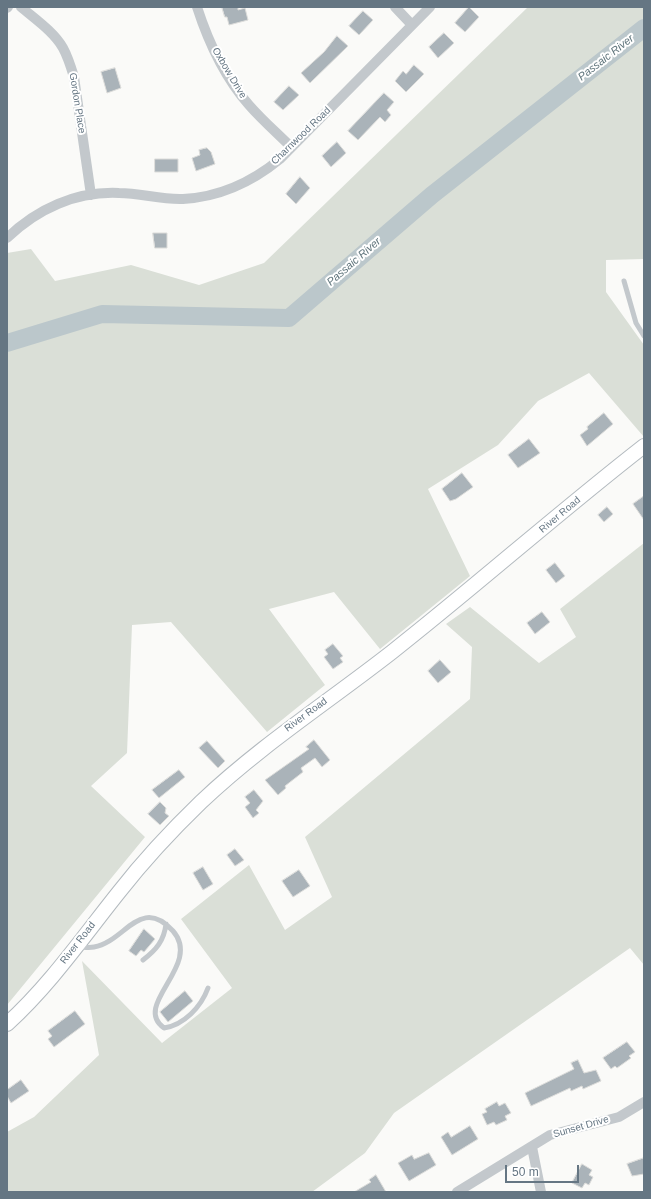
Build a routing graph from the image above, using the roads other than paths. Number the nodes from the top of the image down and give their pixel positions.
1 (21, 7) edge
2 (197, 7) edge
3 (395, 7) edge
4 (430, 7) edge
5 (412, 25) junction
6 (291, 147) junction
7 (90, 195) junction
8 (7, 238) edge
9 (624, 281) dead end
10 (644, 336) edge
11 (644, 446) edge
12 (166, 924) junction
13 (76, 947) junction
14 (143, 960) dead end
15 (208, 988) dead end
16 (7, 1024) edge
17 (644, 1102) edge
18 (532, 1146) junction
19 (457, 1192) edge
20 (541, 1192) edge

1 - 7 street, Gordon Place
2 - 6 street, Oxbow Drive
3 - 5 street
4 - 5 street, Charnwood Road
5 - 6 street, Charnwood Road
6 - 7 street, Charnwood Road
7 - 8 street, Charnwood Road
9 - 10 lane
11 - 13 street, River Road
12 - 13 lane
12 - 14 lane
12 - 15 lane
13 - 16 street, River Road
17 - 18 street, Sunset Drive
18 - 19 street, Sunset Drive
18 - 20 street

